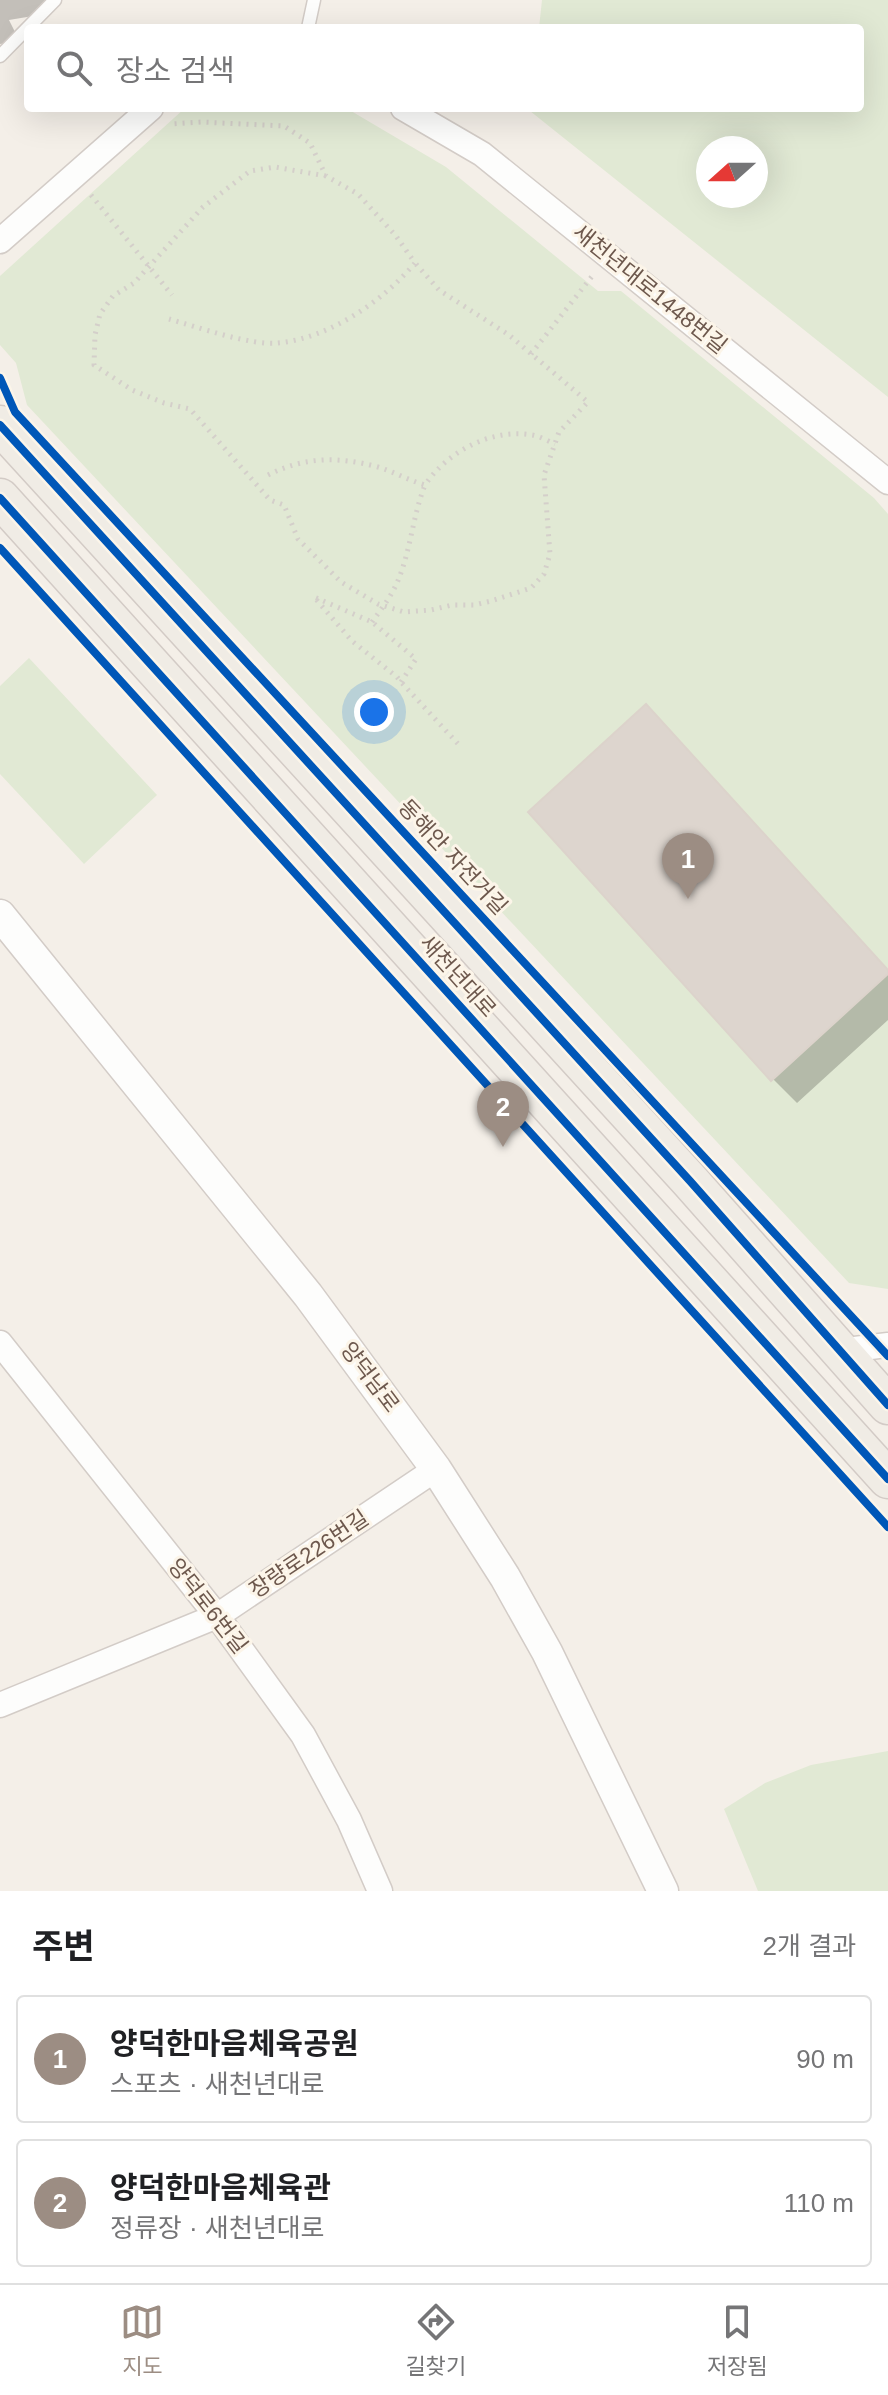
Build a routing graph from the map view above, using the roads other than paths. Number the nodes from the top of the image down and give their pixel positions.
1 (55, 0) edge
2 (314, 0) edge
3 (31, 24) edge
4 (309, 24) edge
5 (24, 32) edge
6 (0, 56) edge
7 (147, 112) edge
8 (410, 112) edge
9 (0, 241) edge
10 (0, 425) edge
11 (888, 482) edge
12 (0, 498) edge
13 (0, 915) edge
14 (0, 1343) edge
15 (888, 1345) edge
16 (838, 1351) junction
17 (888, 1405) edge
18 (436, 1469) junction
19 (888, 1479) edge
20 (217, 1616) junction
21 (0, 1705) edge
22 (380, 1891) edge
23 (663, 1891) edge

1 - 3 lane
2 - 4 lane
5 - 6 lane
7 - 9 street
8 - 11 street, 새천년대로1448번길
10 - 16 main road, 새천년대로
12 - 19 main road, 새천년대로
13 - 18 street, 양덕남로
14 - 20 street, 양덕로6번길
15 - 16 street
16 - 17 main road, 새천년대로
18 - 20 street, 장량로226번길
18 - 23 street, 양덕남로
20 - 21 street, 장량로226번길
20 - 22 street, 양덕로6번길

